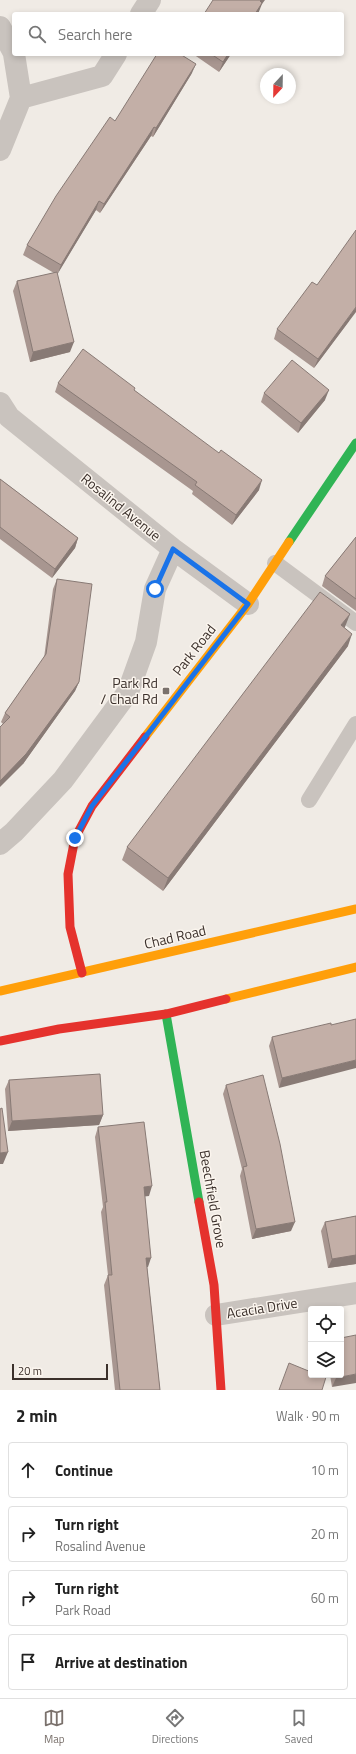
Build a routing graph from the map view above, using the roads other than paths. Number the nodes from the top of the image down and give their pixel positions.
1 (150, 0) edge
2 (142, 12) edge
3 (0, 27) edge
4 (12, 50) edge
5 (14, 56) edge
6 (115, 56) edge
7 (21, 98) junction
8 (0, 150) edge
9 (0, 403) edge
10 (356, 443) edge
11 (173, 549) junction
12 (275, 563) junction
13 (248, 604) junction
14 (356, 623) edge
15 (356, 724) edge
16 (309, 800) dead end
17 (0, 844) edge
18 (356, 909) edge
19 (356, 967) edge
20 (82, 974) junction
21 (0, 991) edge
22 (166, 1014) junction
23 (0, 1041) edge
24 (356, 1293) edge
25 (216, 1315) junction
26 (221, 1390) edge

1 - 2 street
3 - 4 street
5 - 7 street
6 - 7 street
7 - 8 street
9 - 11 street, Rosalind Avenue
10 - 12 street, Park Road
11 - 13 street, Rosalind Avenue
11 - 17 street
12 - 13 street, Park Road
12 - 14 lane
13 - 20 street, Park Road
15 - 16 lane
18 - 20 street, Chad Road
19 - 22 street
20 - 21 street, Chad Road
22 - 23 street
22 - 25 street, Beechfield Grove
24 - 25 street, Acacia Drive
25 - 26 street, Beechfield Grove

